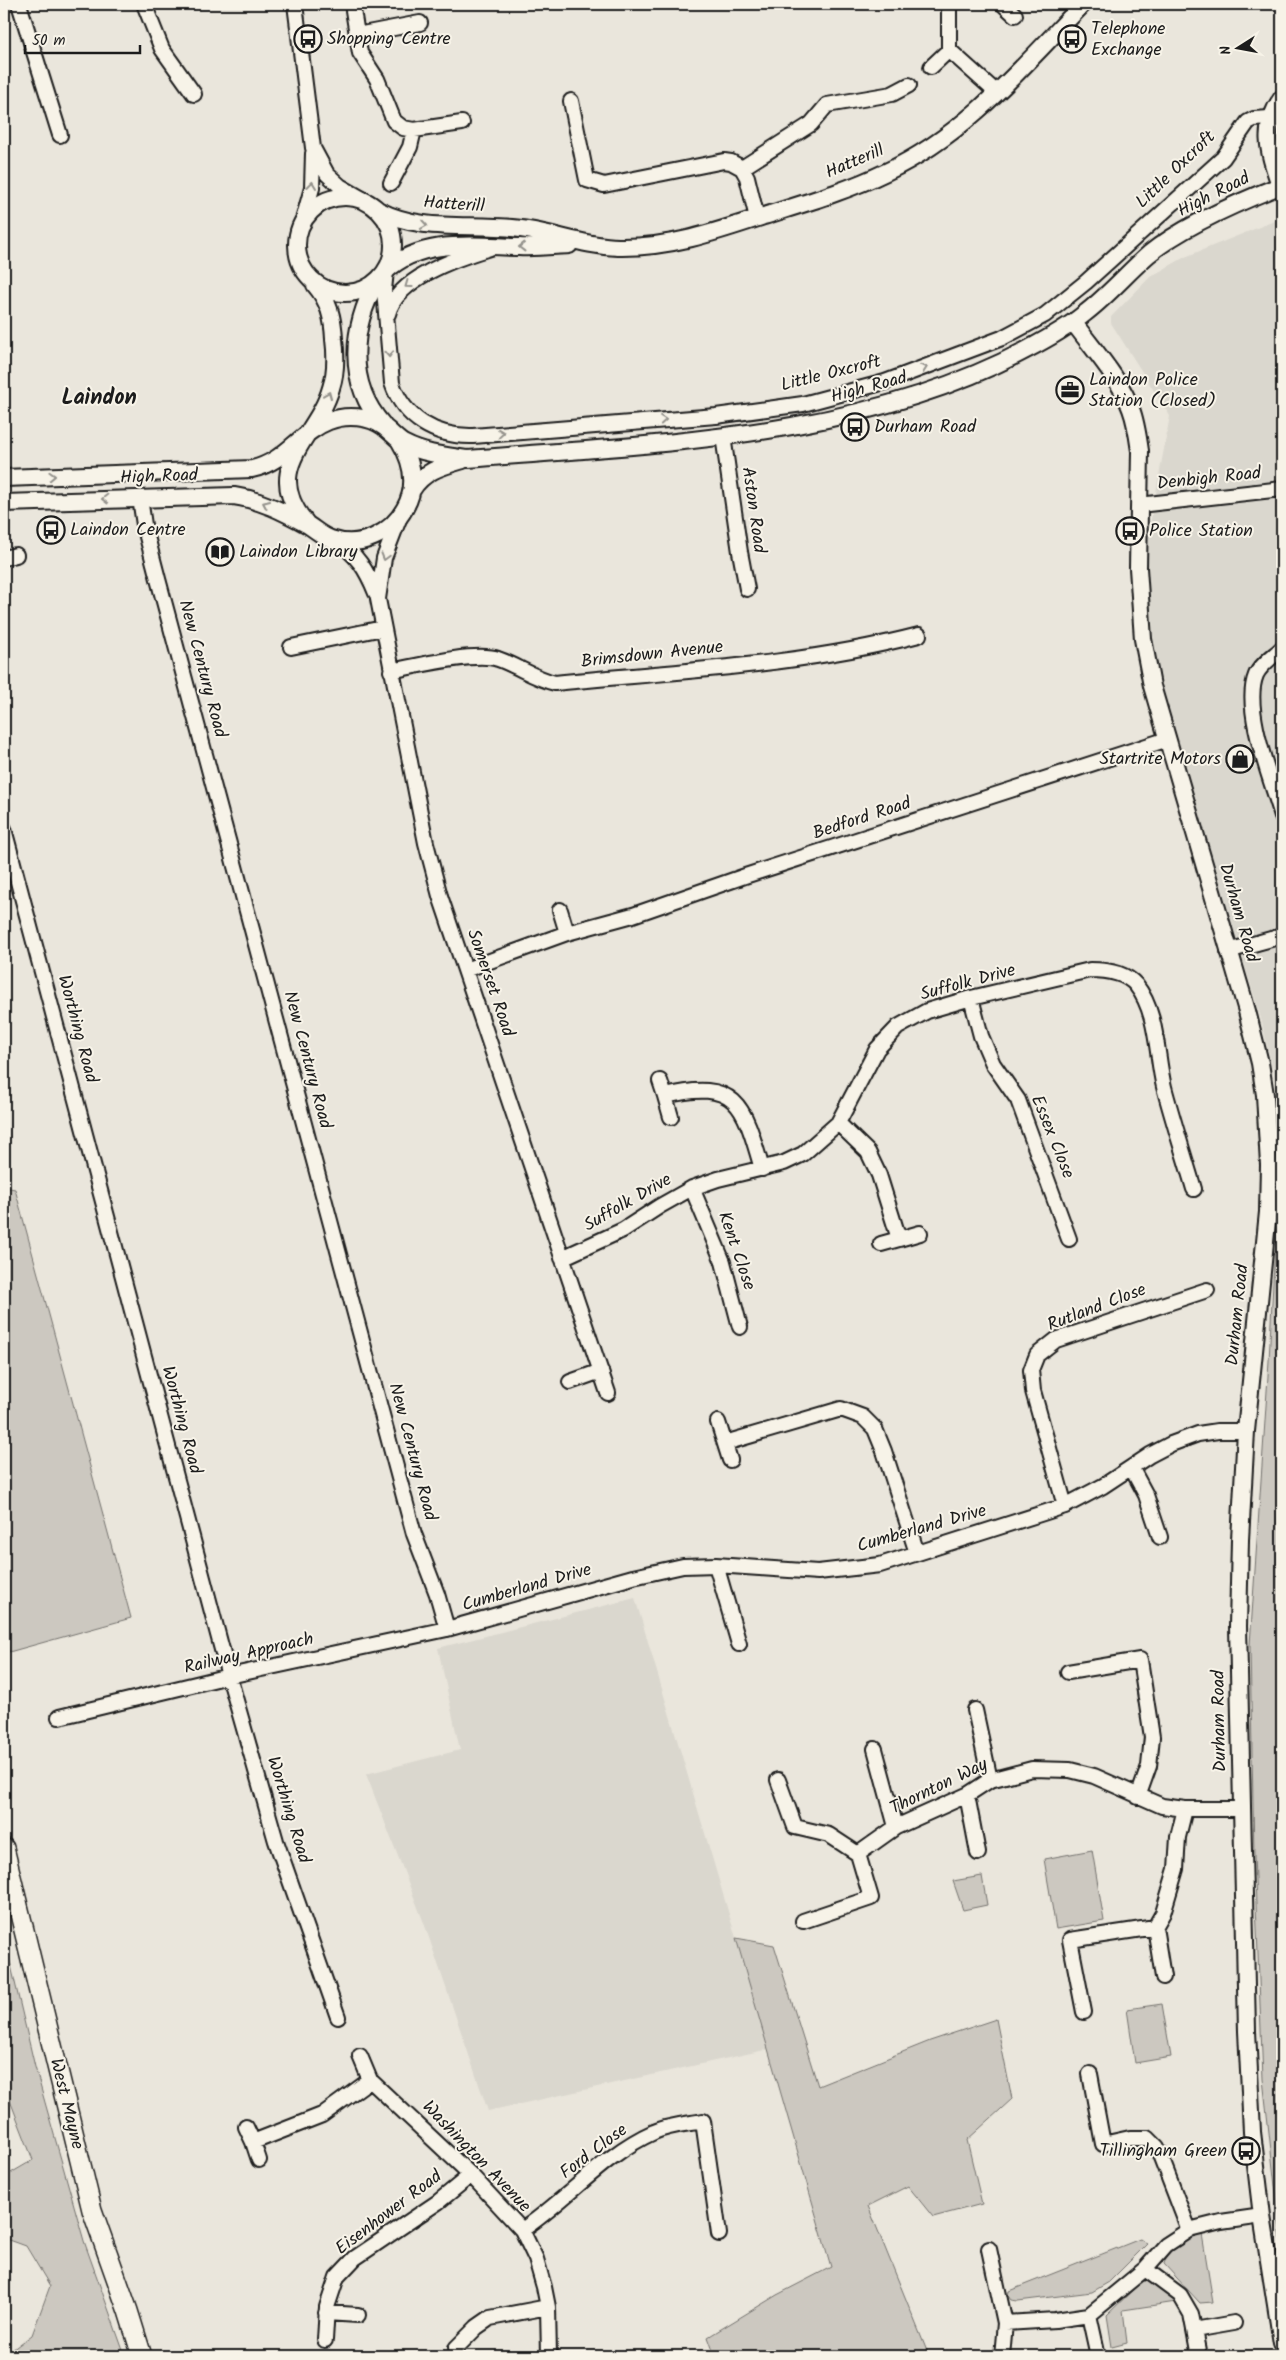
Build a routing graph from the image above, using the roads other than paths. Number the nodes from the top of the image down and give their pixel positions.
1 (19, 4) edge
2 (144, 4) edge
3 (295, 4) edge
4 (352, 4) edge
5 (949, 4) edge
6 (1003, 4) edge
7 (1083, 4) edge
8 (1015, 16) dead end
9 (420, 23) dead end
10 (358, 35) junction
11 (949, 50) junction
12 (931, 67) dead end
13 (910, 85) dead end
14 (997, 93) junction
15 (194, 94) dead end
16 (1282, 98) edge
17 (571, 101) dead end
18 (1270, 118) junction
19 (462, 123) dead end
20 (414, 130) junction
21 (60, 135) dead end
22 (313, 148) junction
23 (742, 168) junction
24 (391, 183) dead end
25 (1281, 185) edge
26 (373, 206) junction
27 (758, 218) junction
28 (303, 220) junction
29 (588, 244) junction
30 (500, 246) junction
31 (382, 276) junction
32 (310, 280) junction
33 (1074, 322) junction
34 (387, 326) junction
35 (384, 427) junction
36 (723, 436) junction
37 (304, 437) junction
38 (398, 440) junction
39 (468, 459) junction
40 (4, 478) edge
41 (1282, 489) edge
42 (412, 490) junction
43 (140, 498) junction
44 (4, 503) edge
45 (1139, 505) junction
46 (400, 517) junction
47 (309, 526) junction
48 (332, 539) junction
49 (747, 589) dead end
50 (378, 599) junction
51 (383, 628) junction
52 (920, 635) dead end
53 (290, 647) dead end
54 (1282, 648) edge
55 (391, 671) junction
56 (1168, 739) junction
57 (1282, 816) edge
58 (5, 834) edge
59 (560, 910) dead end
60 (567, 934) junction
61 (1282, 936) edge
62 (1228, 952) junction
63 (466, 970) junction
64 (971, 998) junction
65 (660, 1081) dead end
66 (665, 1096) junction
67 (671, 1117) dead end
68 (838, 1123) junction
69 (762, 1169) junction
70 (692, 1188) junction
71 (1194, 1189) dead end
72 (920, 1233) dead end
73 (899, 1239) junction
74 (1069, 1239) dead end
75 (881, 1244) dead end
76 (562, 1258) junction
77 (1207, 1290) dead end
78 (740, 1327) dead end
79 (600, 1371) junction
80 (570, 1382) dead end
81 (608, 1393) dead end
82 (718, 1422) dead end
83 (1246, 1431) junction
84 (725, 1443) junction
85 (730, 1460) dead end
86 (1132, 1468) junction
87 (1066, 1506) junction
88 (1160, 1537) dead end
89 (917, 1553) junction
90 (716, 1565) junction
91 (447, 1629) junction
92 (738, 1644) dead end
93 (1068, 1672) dead end
94 (229, 1676) junction
95 (974, 1710) dead end
96 (59, 1717) dead end
97 (875, 1749) dead end
98 (778, 1780) dead end
99 (990, 1780) junction
100 (967, 1795) junction
101 (1138, 1797) junction
102 (1185, 1809) junction
103 (1242, 1809) junction
104 (896, 1827) junction
105 (4, 1848) edge
106 (978, 1853) dead end
107 (858, 1854) junction
108 (803, 1921) dead end
109 (1155, 1927) junction
110 (1163, 1977) dead end
111 (1084, 2012) dead end
112 (338, 2016) dead end
113 (360, 2056) dead end
114 (1090, 2074) dead end
115 (370, 2080) junction
116 (246, 2126) dead end
117 (252, 2142) junction
118 (259, 2160) dead end
119 (471, 2175) junction
120 (1262, 2216) junction
121 (522, 2230) junction
122 (1189, 2230) junction
123 (720, 2234) dead end
124 (990, 2249) dead end
125 (1145, 2269) junction
126 (548, 2307) junction
127 (326, 2313) junction
128 (1089, 2315) junction
129 (358, 2316) dead end
130 (1005, 2323) junction
131 (1234, 2323) dead end
132 (1194, 2330) junction
133 (325, 2340) dead end
134 (1282, 2343) edge
135 (456, 2348) dead end
136 (142, 2356) edge
137 (549, 2356) edge
138 (1002, 2356) edge
139 (1098, 2356) edge
140 (1199, 2356) edge

1 - 21 street
2 - 15 street
3 - 22 street
4 - 10 street
5 - 11 street
6 - 8 street
7 - 14 street, Hatterill
9 - 10 street
10 - 20 street
11 - 12 street
11 - 14 street
13 - 23 street
14 - 27 street, Hatterill
16 - 18 street
17 - 23 street
18 - 25 street
34 -> 18 street, Little Oxcroft
19 - 20 street
20 - 24 street
22 - 26 street
28 -> 22 street
23 - 27 street
25 - 33 street, High Road
26 - 28 street
26 -> 29 street, Hatterill
26 - 31 street
27 - 29 street, Hatterill
28 - 32 street
29 -> 30 street, Hatterill
30 - 31 street, Hatterill
30 -> 34 street, Little Oxcroft
31 - 32 street
31 - 34 street, Little Oxcroft
31 - 35 street
37 -> 32 street
33 - 36 street, High Road
33 - 45 street, Durham Road
35 - 37 street, High Road
35 - 38 street, High Road
36 - 39 street, High Road
36 - 49 street, Aston Road
40 -> 37 street, High Road
37 - 47 street, High Road
38 - 39 street, High Road
38 - 42 street, High Road
39 - 42 street, High Road
41 - 45 street, Denbigh Road
42 - 46 street, High Road
43 -> 44 street, High Road
47 -> 43 street, High Road
43 - 91 street, New Century Road
45 - 56 street, Durham Road
46 - 48 street, High Road
46 -> 50 street, Somerset Road
47 - 48 street, High Road
48 - 50 street, Somerset Road
50 - 51 street, Somerset Road
51 - 53 street
51 - 55 street, Somerset Road
52 - 55 street, Brimsdown Avenue
54 - 57 street
55 - 63 street, Somerset Road
56 - 60 street, Bedford Road
56 - 62 street, Durham Road
58 - 94 street, Worthing Road
59 - 60 street
60 - 63 street, Bedford Road
61 - 62 street
62 - 83 street, Durham Road
63 - 76 street, Somerset Road
64 - 68 street, Suffolk Drive
64 - 71 street, Suffolk Drive
64 - 74 street, Essex Close
65 - 66 street
66 - 67 street
66 - 69 street
68 - 69 street, Suffolk Drive
68 - 73 street
69 - 70 street, Suffolk Drive
70 - 76 street, Suffolk Drive
70 - 78 street, Kent Close
72 - 73 street
73 - 75 street
76 - 79 street, Somerset Road
77 - 87 street, Rutland Close
79 - 80 street
79 - 81 street, Somerset Road
82 - 84 street
83 - 86 street, Cumberland Drive
83 - 103 street, Durham Road
84 - 85 street
84 - 89 street
86 - 87 street, Cumberland Drive
86 - 88 street
87 - 89 street, Cumberland Drive
89 - 90 street, Cumberland Drive
90 - 91 street, Cumberland Drive
90 - 92 street
91 - 94 street, Railway Approach
93 - 101 street
94 - 96 street, Railway Approach
94 - 112 street, Worthing Road
95 - 99 street
97 - 104 street
98 - 107 street
99 - 100 street, Thornton Way
99 - 101 street, Thornton Way
100 - 104 street, Thornton Way
100 - 106 street
101 - 102 street, Thornton Way
102 - 103 street, Thornton Way
102 - 109 street
103 - 120 street, Durham Road
104 - 107 street, Thornton Way
105 - 136 main road, West Mayne
107 - 108 street
109 - 110 street
109 - 111 street
113 - 115 street, Washington Avenue
114 - 122 street
115 - 117 street
115 - 119 street, Washington Avenue
116 - 117 street
117 - 118 street
119 - 121 street, Washington Avenue
119 - 127 street, Eisenhower Road
120 - 122 street
120 - 134 street, Durham Road
121 - 123 street, Ford Close
121 - 126 street, Washington Avenue
122 - 125 street
124 - 130 street
125 - 128 street
125 - 132 street
126 - 135 street
126 - 137 street, Washington Avenue
127 - 129 street
127 - 133 street, Eisenhower Road
128 - 130 street
128 - 139 street
130 - 138 street
131 - 132 street
132 - 140 street

